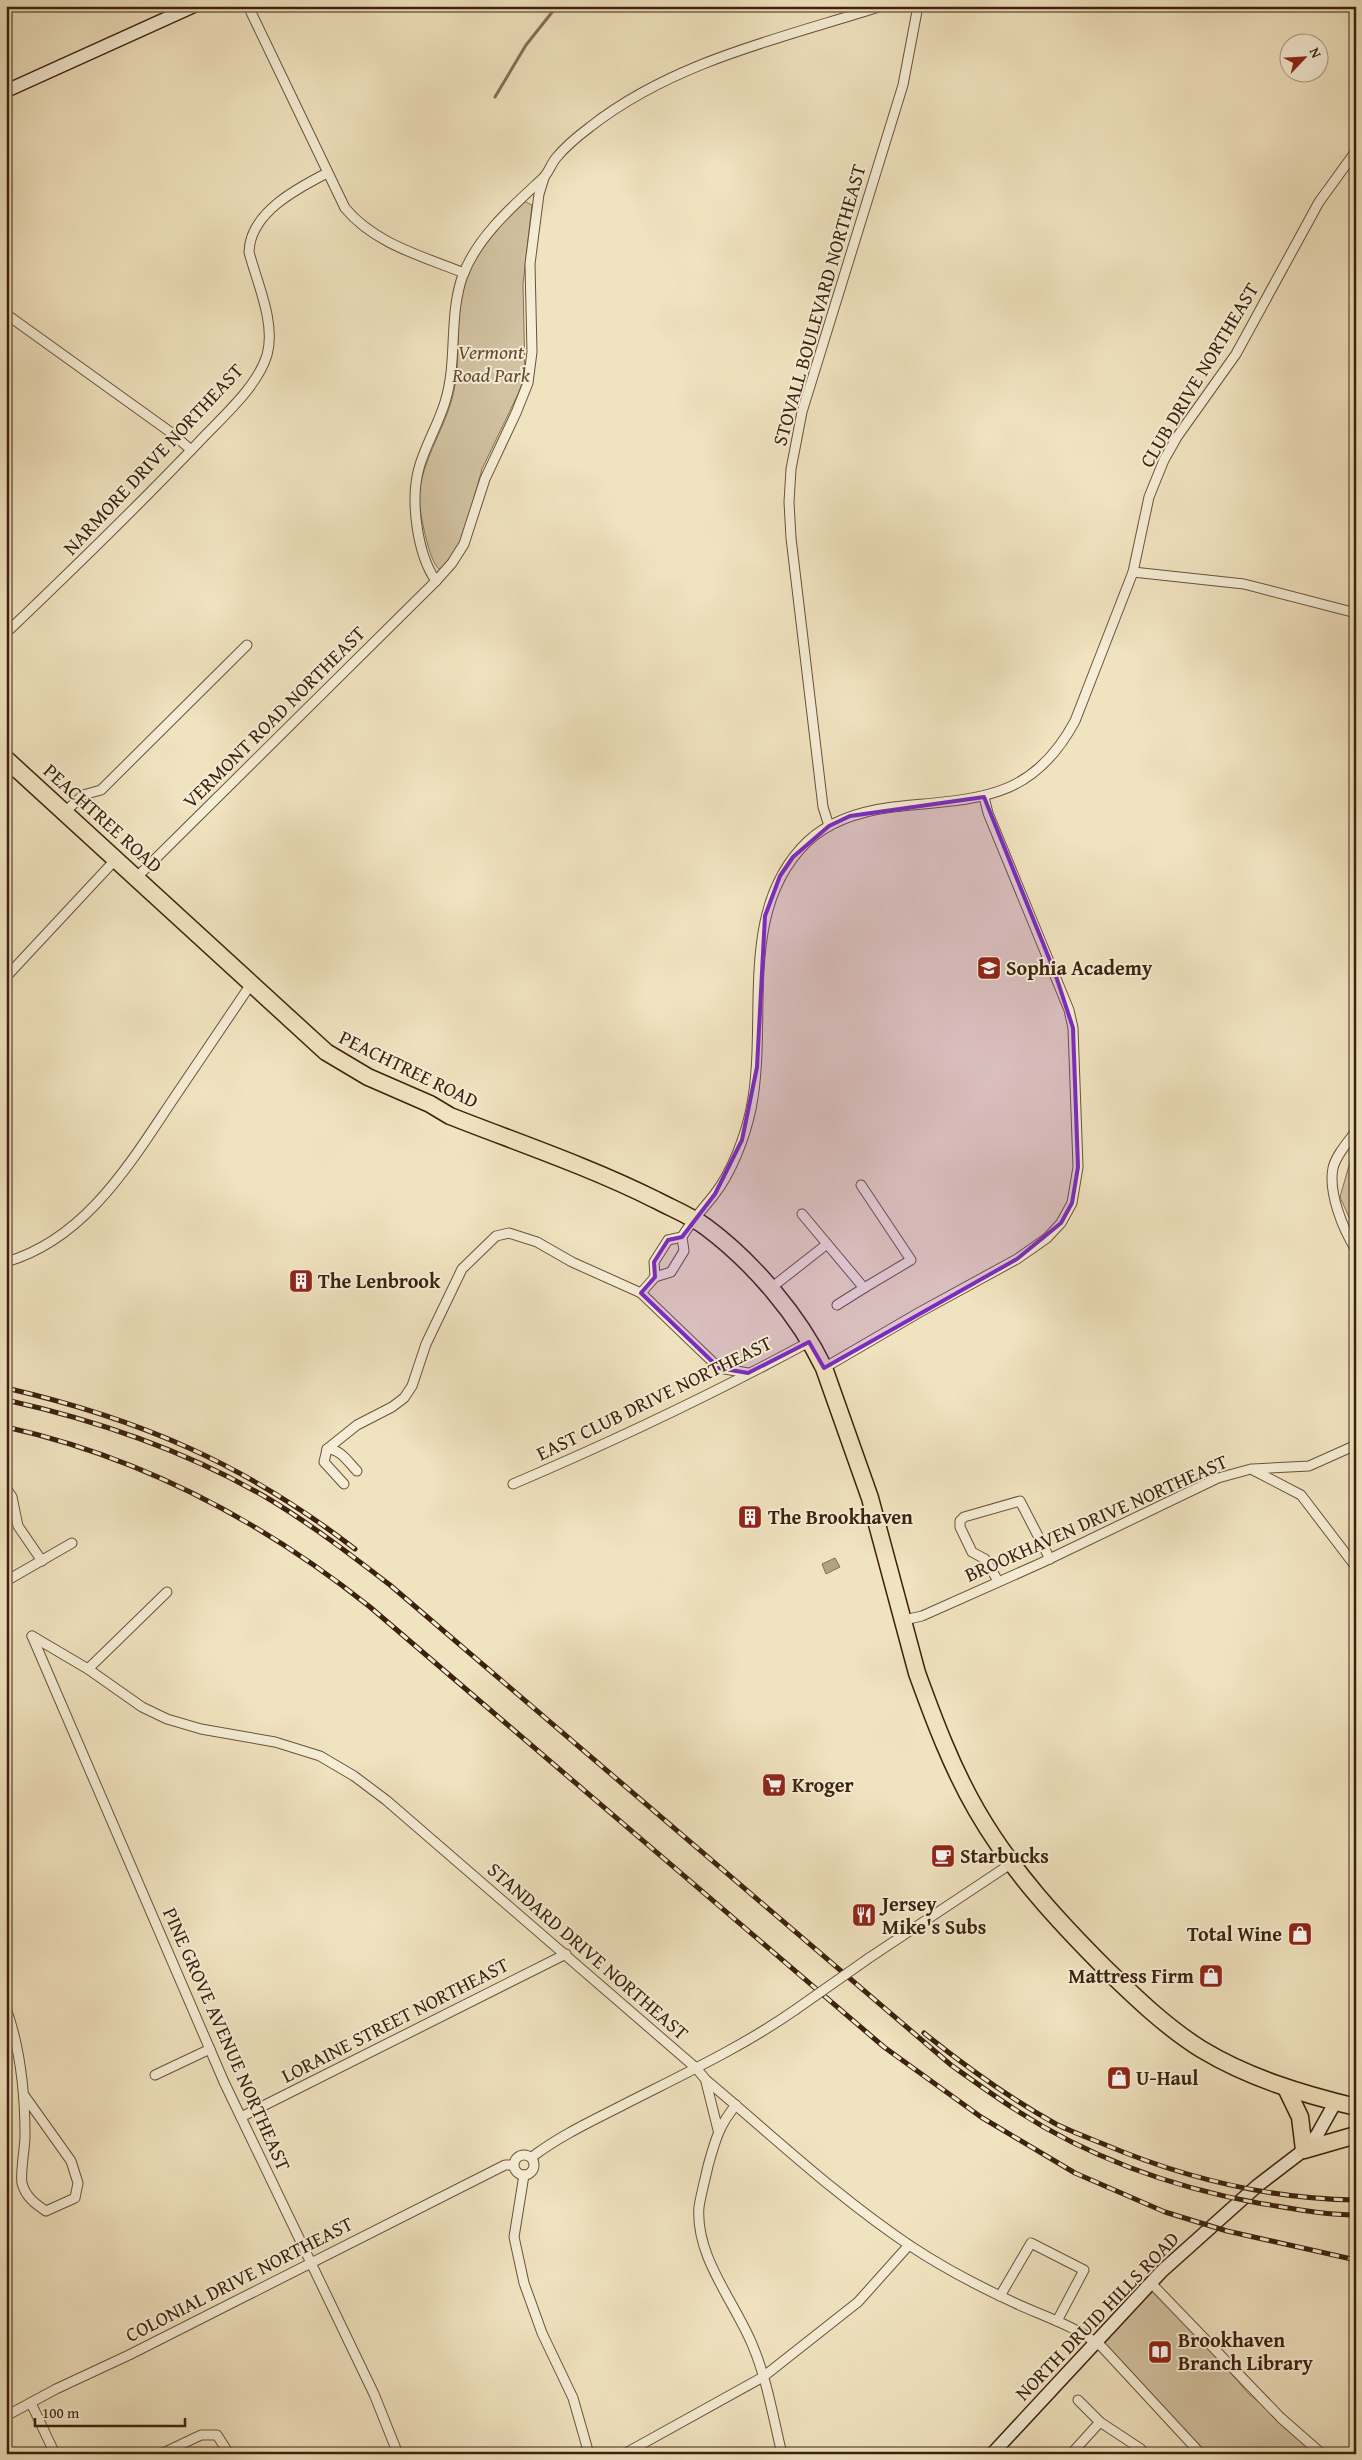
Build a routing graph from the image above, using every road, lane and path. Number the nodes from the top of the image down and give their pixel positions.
1 (248, 6) edge
2 (882, 6) edge
3 (918, 6) edge
4 (189, 7) edge
5 (6, 91) edge
6 (1356, 151) edge
7 (327, 173) junction
8 (544, 178) junction
9 (464, 273) junction
10 (6, 314) edge
11 (191, 450) junction
12 (1133, 572) junction
13 (436, 581) junction
14 (1356, 613) edge
15 (6, 634) edge
16 (247, 645) dead end
17 (8, 764) edge
18 (984, 797) junction
19 (65, 812) junction
20 (830, 826) junction
21 (117, 858) junction
22 (137, 877) junction
23 (6, 977) edge
24 (251, 984) junction
25 (1356, 1131) edge
26 (861, 1185) dead end
27 (802, 1214) dead end
28 (693, 1219) junction
29 (682, 1237) junction
30 (826, 1244) junction
31 (1356, 1250) edge
32 (6, 1262) edge
33 (654, 1277) junction
34 (771, 1288) junction
35 (864, 1288) junction
36 (641, 1293) junction
37 (837, 1305) dead end
38 (809, 1342) junction
39 (824, 1368) junction
40 (748, 1373) junction
41 (1356, 1445) edge
42 (327, 1449) junction
43 (349, 1463) junction
44 (1251, 1469) junction
45 (357, 1471) dead end
46 (335, 1476) junction
47 (344, 1484) dead end
48 (514, 1484) dead end
49 (6, 1488) edge
50 (72, 1543) dead end
51 (1050, 1559) junction
52 (42, 1561) junction
53 (1356, 1568) edge
54 (6, 1581) edge
55 (998, 1581) junction
56 (167, 1592) dead end
57 (904, 1620) junction
58 (32, 1636) joint
59 (88, 1669) junction
60 (1012, 1863) junction
61 (566, 1954) junction
62 (6, 2008) edge
63 (210, 2049) junction
64 (696, 2068) junction
65 (155, 2075) dead end
66 (706, 2080) junction
67 (1286, 2088) junction
68 (24, 2094) junction
69 (1336, 2101) junction
70 (736, 2105) junction
71 (1356, 2107) edge
72 (241, 2117) junction
73 (718, 2130) junction
74 (1356, 2135) edge
75 (1304, 2150) junction
76 (532, 2158) junction
77 (514, 2165) junction
78 (524, 2175) junction
79 (909, 2245) junction
80 (311, 2263) junction
81 (1151, 2282) junction
82 (1000, 2296) junction
83 (1057, 2321) junction
84 (1096, 2342) junction
85 (763, 2377) junction
86 (1078, 2400) dead end
87 (32, 2403) junction
88 (6, 2416) edge
89 (1100, 2422) junction
90 (1141, 2449) dead end
91 (54, 2454) edge
92 (161, 2454) edge
93 (229, 2454) edge
94 (398, 2454) edge
95 (589, 2454) edge
96 (624, 2454) edge
97 (782, 2454) edge
98 (992, 2454) edge
99 (1071, 2454) edge
100 (1201, 2454) edge
101 (1322, 2454) edge

1 - 7 street
2 - 8 street, VERMONT ROAD NORTHEAST
3 - 20 street, STOVALL BOULEVARD NORTHEAST
4 - 5 main road
6 - 12 street, CLUB DRIVE NORTHEAST
7 - 9 street
7 - 11 street, NARMORE DRIVE NORTHEAST
8 - 9 street, VERMONT ROAD NORTHEAST
8 - 13 street, VERMONT ROAD NORTHEAST
9 - 13 street, VERMONT ROAD NORTHEAST
10 - 11 street
11 - 15 street, NARMORE DRIVE NORTHEAST
12 - 14 street
12 - 18 street, CLUB DRIVE NORTHEAST
13 - 22 street, VERMONT ROAD NORTHEAST
16 - 19 street
17 - 19 highway, PEACHTREE ROAD
18 - 20 street, CLUB DRIVE NORTHEAST
18 - 39 street
19 - 21 highway, PEACHTREE ROAD
20 - 28 street, CLUB DRIVE NORTHEAST
21 - 22 highway, PEACHTREE ROAD
21 - 23 street
22 - 24 highway, PEACHTREE ROAD
24 - 28 highway, PEACHTREE ROAD
24 - 32 street
25 - 31 street
26 - 35 street
27 - 30 street
28 - 29 street, CLUB DRIVE NORTHEAST
28 - 34 highway, PEACHTREE ROAD
29 - 33 street
29 - 33 street
30 - 34 street
30 - 35 street
33 - 36 street
34 - 38 highway, PEACHTREE ROAD
35 - 37 street
36 - 40 street
36 - 42 street
38 - 39 highway, PEACHTREE ROAD
38 - 40 street, EAST CLUB DRIVE NORTHEAST
39 - 57 highway, PEACHTREE ROAD
40 - 48 street, EAST CLUB DRIVE NORTHEAST
41 - 44 street
42 - 43 street
42 - 46 street
43 - 45 street
43 - 46 street
44 - 51 street, BROOKHAVEN DRIVE NORTHEAST
44 - 53 street, BROOKHAVEN DRIVE NORTHEAST
46 - 47 street
49 - 52 street
50 - 52 street
51 - 55 street, BROOKHAVEN DRIVE NORTHEAST
51 - 55 street
52 - 54 street
55 - 57 street, BROOKHAVEN DRIVE NORTHEAST
56 - 59 street
57 - 60 highway, PEACHTREE ROAD
58 - 59 street, STANDARD DRIVE NORTHEAST
58 - 63 street, PINE GROVE AVENUE NORTHEAST
59 - 61 street, STANDARD DRIVE NORTHEAST
60 - 64 street, bridge
60 - 67 highway, PEACHTREE ROAD
61 - 64 street, STANDARD DRIVE NORTHEAST
61 - 72 street, LORAINE STREET NORTHEAST
62 - 68 street
63 - 65 street
63 - 72 street, PINE GROVE AVENUE NORTHEAST
64 - 66 street, STANDARD DRIVE NORTHEAST
64 - 76 street
66 - 70 street, STANDARD DRIVE NORTHEAST
66 - 73 street
67 - 69 highway, PEACHTREE ROAD
67 - 75 highway
68 - 68 street
69 - 71 highway, PEACHTREE ROAD
69 - 75 main road, NORTH DRUID HILLS ROAD
70 - 73 street
70 - 79 street, STANDARD DRIVE NORTHEAST
72 - 80 street, PINE GROVE AVENUE NORTHEAST
73 - 85 street
74 - 75 highway
75 - 81 main road, NORTH DRUID HILLS ROAD
76 - 77 street
76 - 78 street
77 - 78 street
77 - 80 street, COLONIAL DRIVE NORTHEAST
78 - 95 street
79 - 82 street, STANDARD DRIVE NORTHEAST
79 - 85 street
80 - 87 street, COLONIAL DRIVE NORTHEAST
80 - 94 street, PINE GROVE AVENUE NORTHEAST
81 - 84 main road, NORTH DRUID HILLS ROAD
81 - 101 street
82 - 83 street, STANDARD DRIVE NORTHEAST
82 - 83 street
83 - 84 street, STANDARD DRIVE NORTHEAST
84 - 98 main road, NORTH DRUID HILLS ROAD
84 - 100 street, STANDARD DRIVE NORTHEAST
85 - 96 street
85 - 97 street
86 - 89 street
87 - 88 street, COLONIAL DRIVE NORTHEAST
87 - 91 street
89 - 90 street
89 - 99 street
92 - 93 street

